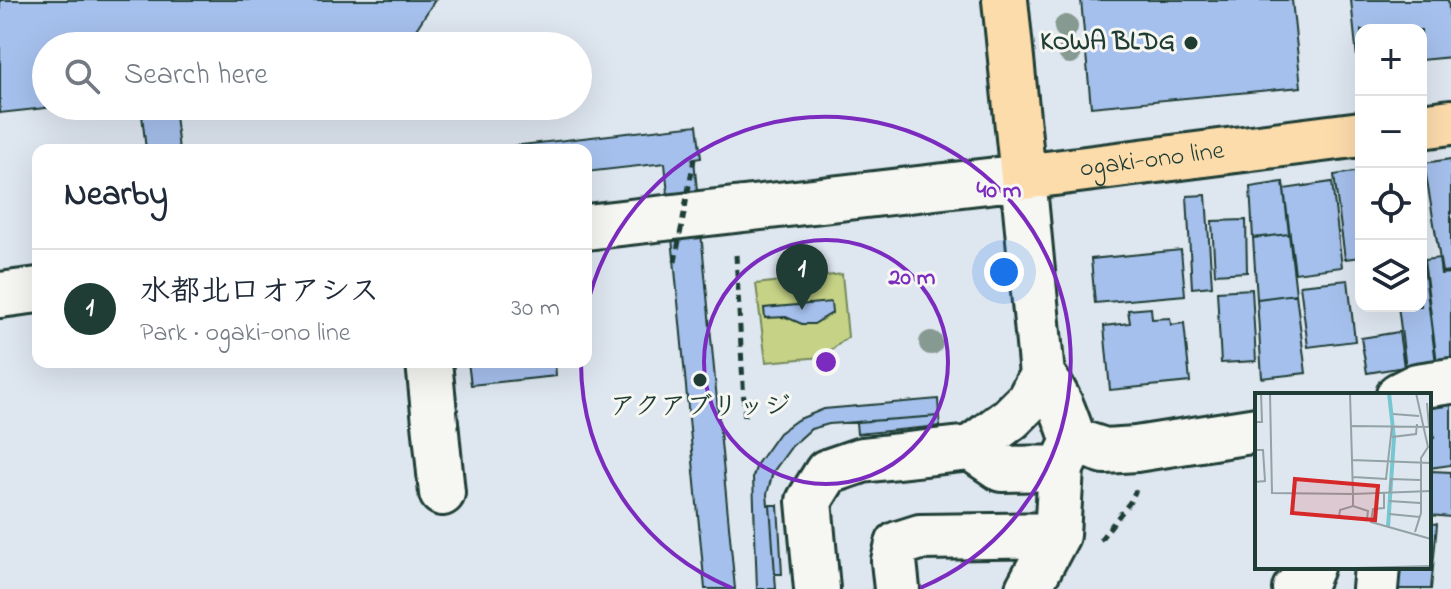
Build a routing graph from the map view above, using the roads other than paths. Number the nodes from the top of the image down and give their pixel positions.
1 (1005, 0) edge
2 (1451, 122) edge
3 (1427, 125) edge
4 (1355, 135) edge
5 (1023, 177) junction
6 (592, 226) edge
7 (32, 291) edge
8 (0, 295) edge
9 (430, 368) edge
10 (1042, 375) junction
11 (1451, 381) edge
12 (1403, 393) edge
13 (1255, 430) edge
14 (971, 448) junction
15 (1067, 455) junction
16 (442, 493) dead end
17 (1077, 539) junction
18 (1310, 569) edge
19 (1377, 569) edge
20 (817, 589) edge
21 (897, 589) edge
22 (1028, 589) edge
23 (1295, 589) edge
24 (1375, 589) edge

1 - 5 main road
2 - 3 main road
4 - 5 main road, ogaki-ono line
5 - 6 street
5 - 10 street
7 - 8 street
9 - 16 street
10 - 14 street
10 - 15 street
11 - 12 street
13 - 15 street
14 - 15 street
14 - 20 street
15 - 17 street
17 - 21 street
17 - 22 street
18 - 23 street
19 - 24 street

